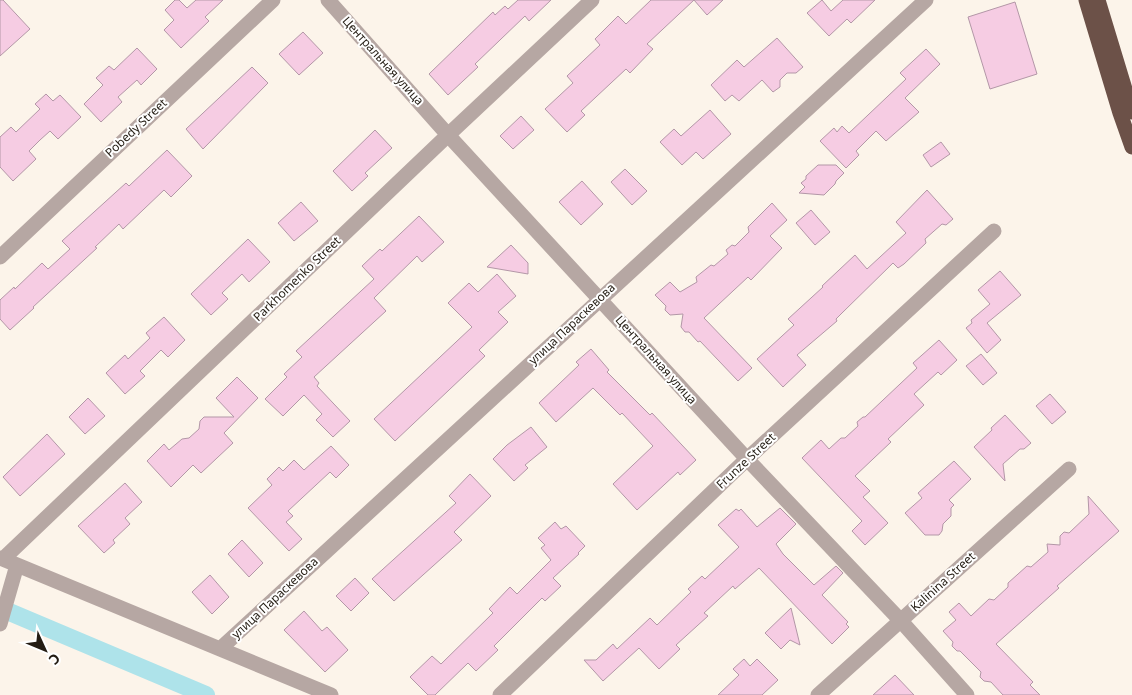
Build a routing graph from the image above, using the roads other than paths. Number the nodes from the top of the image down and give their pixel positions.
1 (273, 0) edge
2 (328, 0) edge
3 (592, 0) edge
4 (926, 0) edge
5 (1086, 0) edge
6 (1098, 0) edge
7 (1132, 112) edge
8 (448, 135) junction
9 (1132, 147) edge
10 (994, 231) dead end
11 (0, 257) edge
12 (600, 298) junction
13 (747, 459) junction
14 (1068, 469) dead end
15 (2, 558) edge
16 (18, 565) junction
17 (901, 621) junction
18 (0, 624) edge
19 (220, 649) junction
20 (331, 695) edge
21 (500, 695) edge
22 (818, 695) edge
23 (967, 695) edge

1 - 11 street, Pobedy Street
2 - 8 street, Центральная улица
3 - 8 street, Parkhomenko Street
4 - 12 street, улица Параскевова
5 - 9 highway
6 - 7 highway
8 - 12 street, Центральная улица
8 - 15 street, Parkhomenko Street
10 - 13 street, Frunze Street
12 - 13 street, Центральная улица
12 - 19 street, улица Параскевова
13 - 17 street, Центральная улица
13 - 21 street, Frunze Street
14 - 17 street, Kalinina Street
15 - 16 street
16 - 18 street
16 - 19 street
17 - 22 street, Kalinina Street
17 - 23 street, Центральная улица
19 - 20 street

